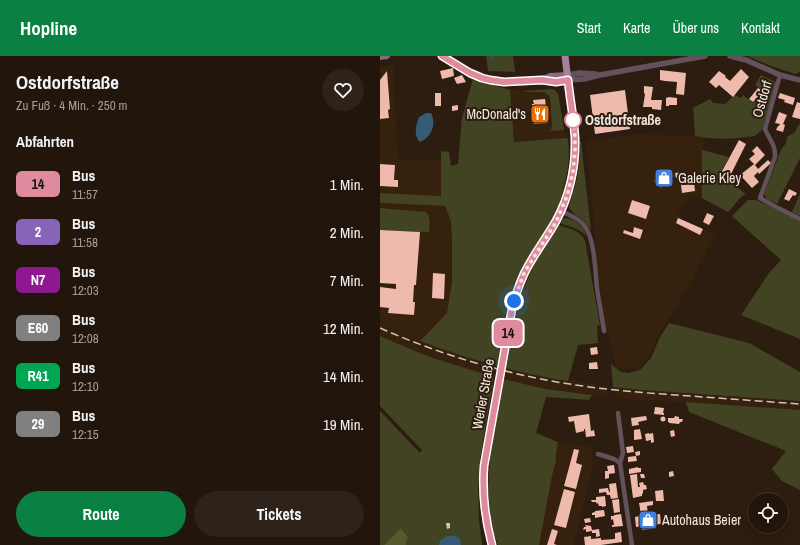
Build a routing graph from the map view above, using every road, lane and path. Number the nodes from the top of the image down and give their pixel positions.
1 (387, 56) edge
2 (442, 56) edge
3 (565, 56) edge
4 (705, 56) edge
5 (730, 56) edge
6 (380, 57) edge
7 (780, 75) junction
8 (567, 78) junction
9 (800, 80) edge
10 (561, 212) junction
11 (800, 219) edge
12 (604, 331) dead end
13 (618, 413) dead end
14 (598, 454) dead end
15 (620, 463) junction
16 (492, 545) edge
17 (632, 545) edge

1 - 6 main road
2 - 8 main road
3 - 8 main road, Werler Straße
4 - 8 street
5 - 7 street
7 - 9 street
7 - 11 street, Ostdorf
8 - 10 main road, Werler Straße
10 - 12 street
10 - 16 main road, Werler Straße
13 - 15 street
14 - 15 street
15 - 17 street

